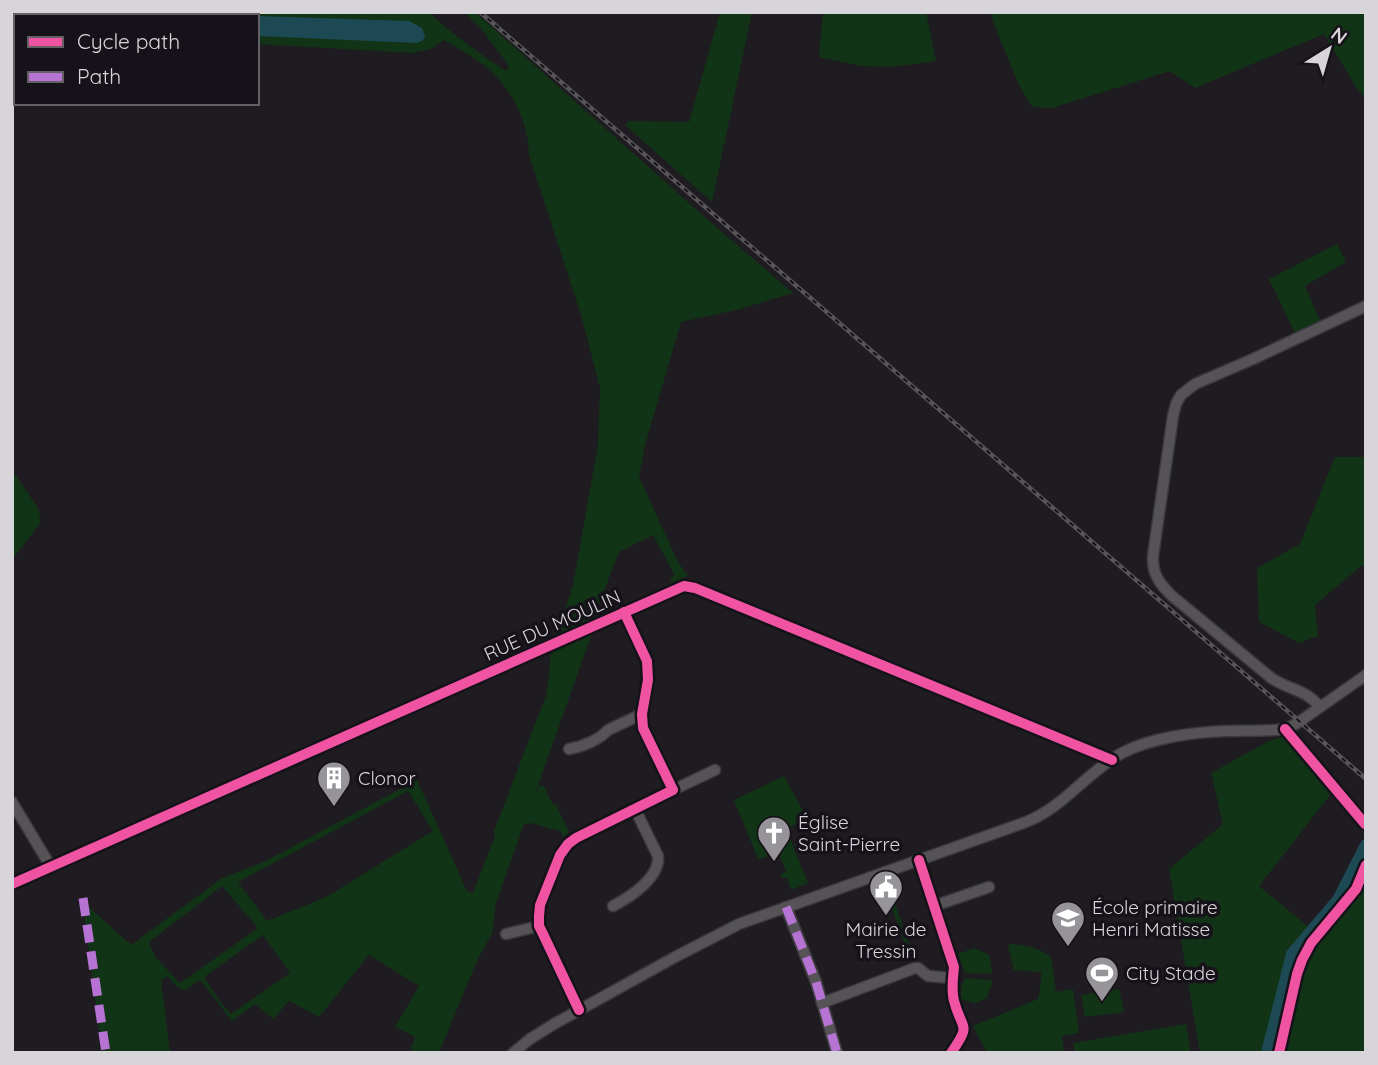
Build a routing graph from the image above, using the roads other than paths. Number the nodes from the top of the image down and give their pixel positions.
1 (1366, 306) edge
2 (624, 611) junction
3 (1366, 675) edge
4 (1320, 707) junction
5 (642, 714) junction
6 (1285, 729) junction
7 (569, 749) dead end
8 (1112, 760) junction
9 (715, 770) dead end
10 (673, 790) junction
11 (12, 802) edge
12 (635, 809) junction
13 (1366, 824) edge
14 (919, 860) junction
15 (51, 867) junction
16 (12, 884) edge
17 (989, 887) dead end
18 (613, 906) dead end
19 (934, 906) junction
20 (781, 909) junction
21 (539, 926) junction
22 (506, 934) dead end
23 (952, 978) junction
24 (822, 1003) junction
25 (579, 1010) junction
26 (513, 1053) edge
27 (836, 1053) edge
28 (951, 1053) edge

1 - 4 street
2 - 5 street
2 - 8 street, RUE DU MOULIN
2 - 15 street, RUE DU MOULIN
3 - 4 street
4 - 6 street
5 - 7 street
5 - 10 street
6 - 8 street
6 - 13 street
8 - 14 street
9 - 10 street
10 - 12 street
11 - 15 street
12 - 18 street
12 - 21 street
14 - 19 street
14 - 20 street
15 - 16 street, RUE DU MOULIN
17 - 19 street
19 - 23 street
20 - 24 street
20 - 25 street
21 - 22 street
21 - 25 street
23 - 24 street
23 - 28 street
24 - 27 street
25 - 26 street

